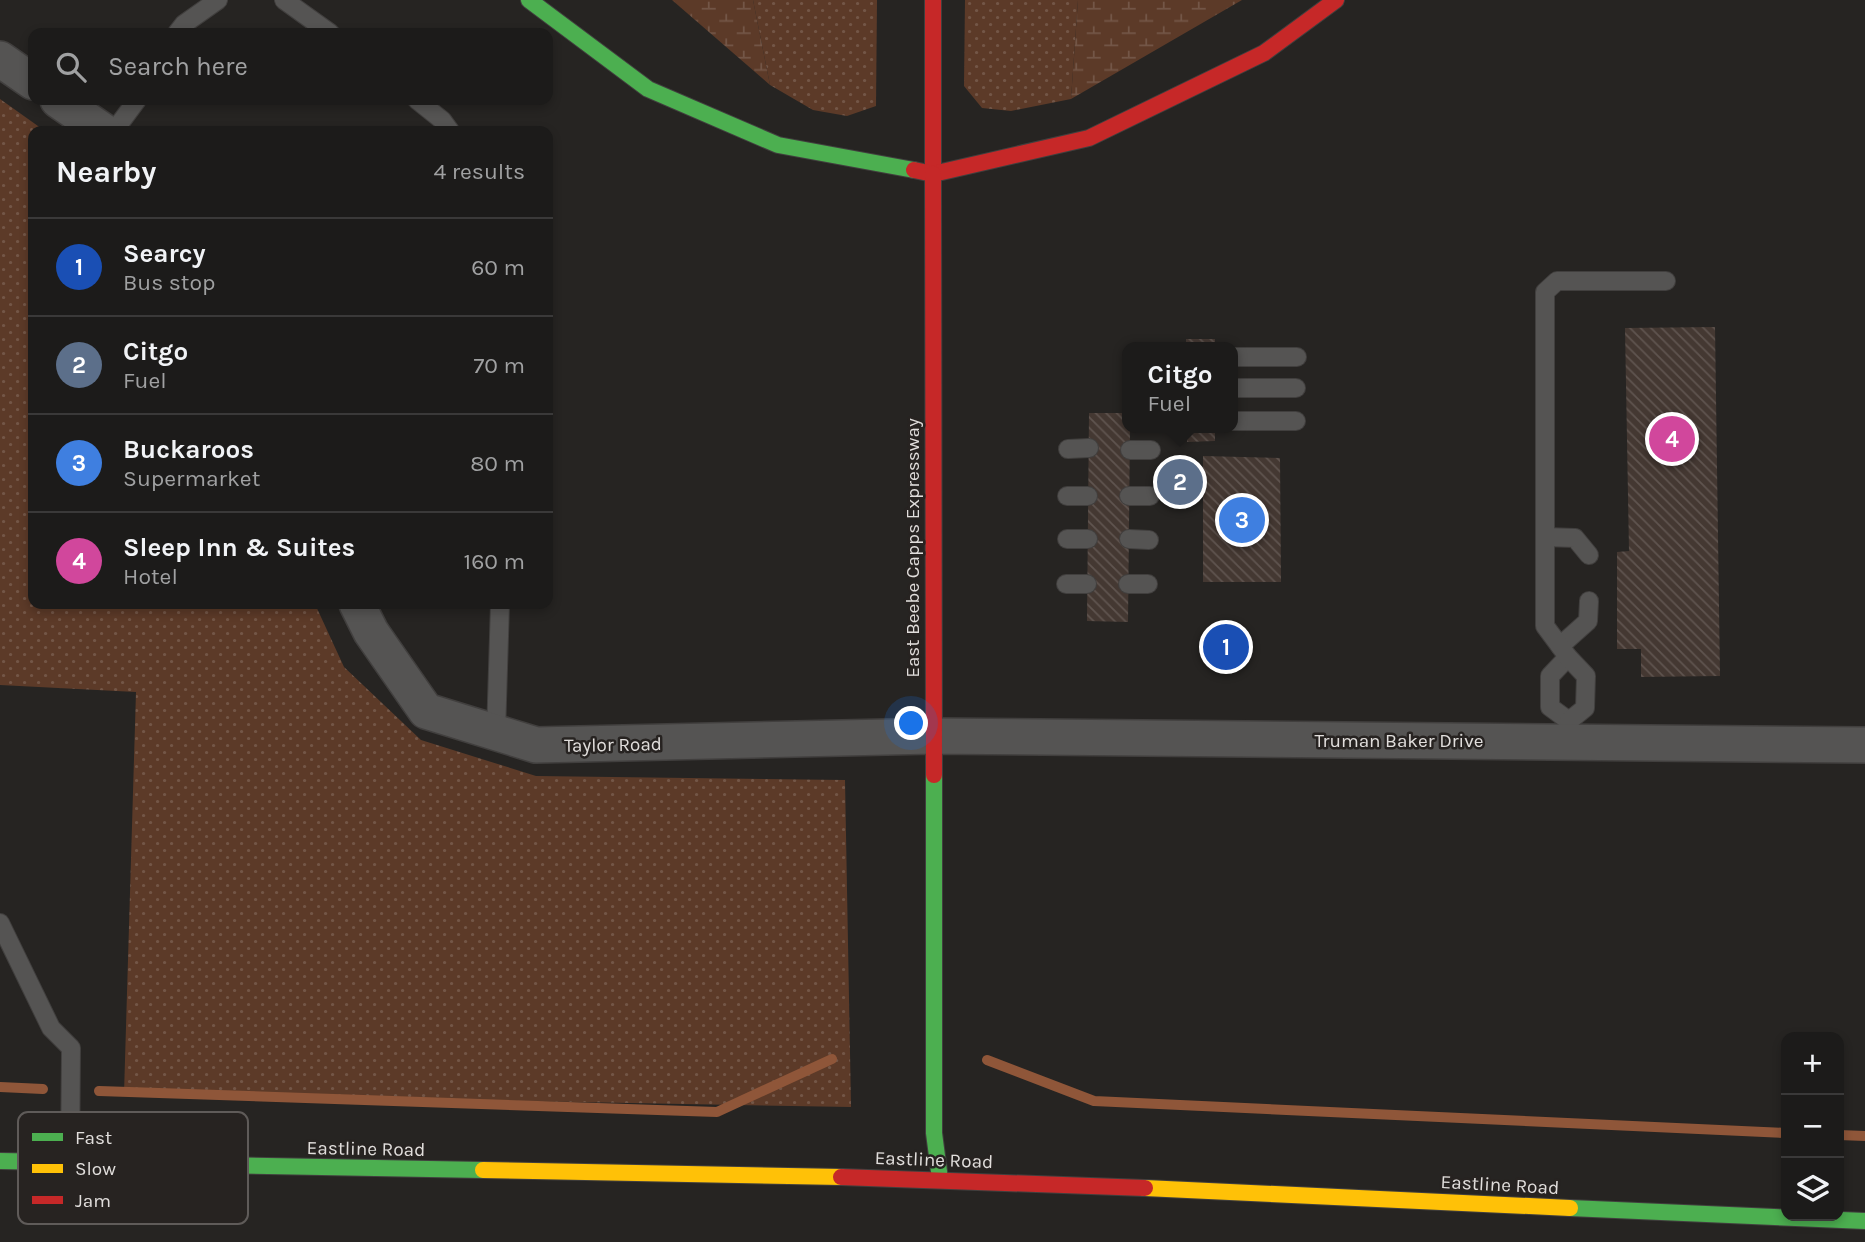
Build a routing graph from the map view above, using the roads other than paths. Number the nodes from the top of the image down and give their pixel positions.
1 (218, 0) edge
2 (284, 0) edge
3 (529, 0) edge
4 (933, 0) edge
5 (1336, 0) edge
6 (181, 28) edge
7 (323, 28) edge
8 (0, 59) edge
9 (28, 79) edge
10 (65, 105) edge
11 (133, 105) edge
12 (423, 105) edge
13 (96, 126) edge
14 (118, 126) edge
15 (446, 126) edge
16 (933, 174) junction
17 (1666, 281) dead end
18 (1297, 356) dead end
19 (1238, 357) edge
20 (1238, 388) edge
21 (1296, 388) dead end
22 (1238, 421) edge
23 (1296, 421) dead end
24 (1089, 448) dead end
25 (1068, 449) dead end
26 (1130, 450) dead end
27 (1151, 450) dead end
28 (1067, 496) dead end
29 (1088, 496) dead end
30 (1129, 496) dead end
31 (1150, 496) dead end
32 (1545, 537) junction
33 (1067, 539) dead end
34 (1088, 539) dead end
35 (1129, 539) dead end
36 (1149, 540) dead end
37 (1589, 555) dead end
38 (1066, 584) dead end
39 (1087, 584) dead end
40 (1128, 584) dead end
41 (1148, 584) dead end
42 (1589, 601) dead end
43 (360, 609) edge
44 (500, 609) edge
45 (1564, 651) junction
46 (1569, 731) junction
47 (496, 733) junction
48 (932, 736) junction
49 (1865, 745) edge
50 (0, 923) edge
51 (71, 1112) edge
52 (0, 1161) edge
53 (18, 1162) edge
54 (248, 1167) edge
55 (940, 1179) junction
56 (1865, 1221) edge

1 - 6 lane
2 - 7 lane
3 - 16 main road
4 - 16 main road, East Beebe Capps Expressway
5 - 16 main road
8 - 9 street
10 - 13 street
11 - 14 lane
12 - 15 lane
16 - 48 main road, East Beebe Capps Expressway
17 - 32 lane
18 - 19 lane
20 - 21 lane
22 - 23 lane
24 - 25 lane
26 - 27 lane
28 - 29 lane
30 - 31 lane
32 - 37 lane
32 - 45 lane
33 - 34 lane
35 - 36 lane
38 - 39 lane
40 - 41 lane
42 - 45 lane
43 - 47 street, Taylor Road
44 - 47 lane
45 - 46 lane
45 - 46 lane
46 - 48 street, Truman Baker Drive
46 - 49 street, Truman Baker Drive
47 - 48 street, Taylor Road
48 - 55 main road, East Beebe Capps Expressway
50 - 51 lane
52 - 53 main road, Eastline Road
54 - 55 main road, Eastline Road
55 - 56 main road, Eastline Road

